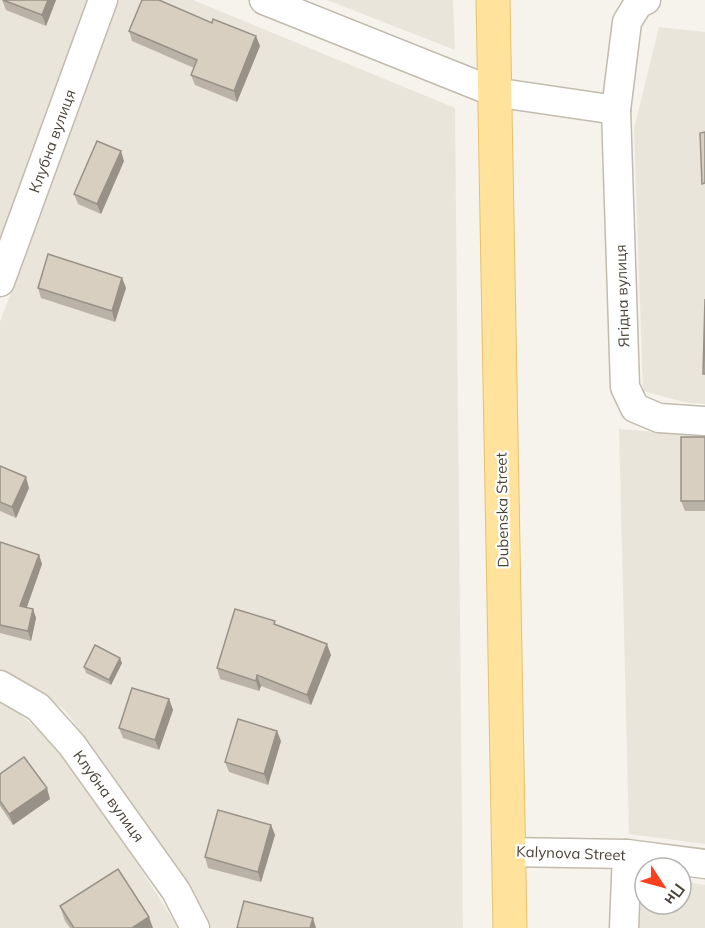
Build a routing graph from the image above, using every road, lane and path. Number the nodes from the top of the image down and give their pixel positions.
1 (103, 0) edge
2 (264, 0) edge
3 (493, 0) edge
4 (646, 0) edge
5 (494, 92) junction
6 (616, 110) junction
7 (0, 282) edge
8 (705, 421) edge
9 (0, 685) edge
10 (508, 852) junction
11 (627, 854) junction
12 (705, 864) edge
13 (195, 928) edge
14 (510, 928) edge
15 (624, 928) edge

1 - 7 street, Клубна вулиця
2 - 5 street
3 - 5 main road, Dubenska Street
4 - 6 street, Ягідна вулиця
5 - 6 street
5 - 10 main road, Dubenska Street
6 - 8 street, Ягідна вулиця
9 - 13 street, Клубна вулиця
10 - 11 street, Kalynova Street
10 - 14 main road, Dubenska Street
11 - 12 street, Kalynova Street
11 - 15 street

